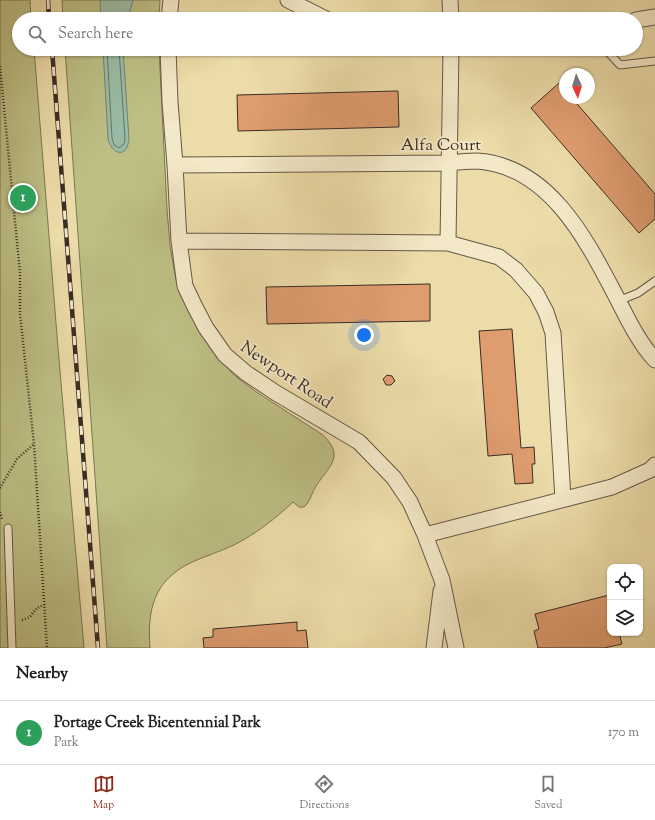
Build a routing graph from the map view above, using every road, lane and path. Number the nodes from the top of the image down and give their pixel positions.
1 (171, 0) edge
2 (288, 0) edge
3 (450, 0) edge
4 (169, 12) edge
5 (312, 12) edge
6 (451, 12) edge
7 (655, 17) edge
8 (643, 19) edge
9 (168, 56) edge
10 (451, 56) edge
11 (612, 56) edge
12 (655, 60) edge
13 (0, 66) edge
14 (449, 163) junction
15 (175, 165) junction
16 (179, 241) junction
17 (448, 243) junction
18 (655, 281) edge
19 (618, 301) junction
20 (655, 360) edge
21 (34, 444) junction
22 (655, 465) edge
23 (0, 488) edge
24 (563, 500) junction
25 (8, 528) dead end
26 (425, 535) junction
27 (442, 580) junction
28 (44, 605) junction
29 (11, 623) junction
30 (12, 648) edge
31 (47, 648) edge
32 (434, 648) edge
33 (456, 648) edge

1 - 4 street
2 - 5 street
3 - 6 street
7 - 8 street
9 - 15 street, Newport Road
10 - 14 street
11 - 12 lane
13 - 21 path
14 - 15 street, Alfa Court
14 - 17 street
14 - 19 street, Alfa Court
15 - 16 street, Newport Road
16 - 17 street
16 - 26 street, Newport Road
17 - 24 street
18 - 19 lane
19 - 20 street, Alfa Court
21 - 23 path
21 - 28 path
22 - 24 street
24 - 26 street
25 - 29 lane
26 - 27 street, Newport Road
27 - 32 street, Newport Road
27 - 33 street, Newport Road
28 - 29 path
28 - 31 path
29 - 30 lane

